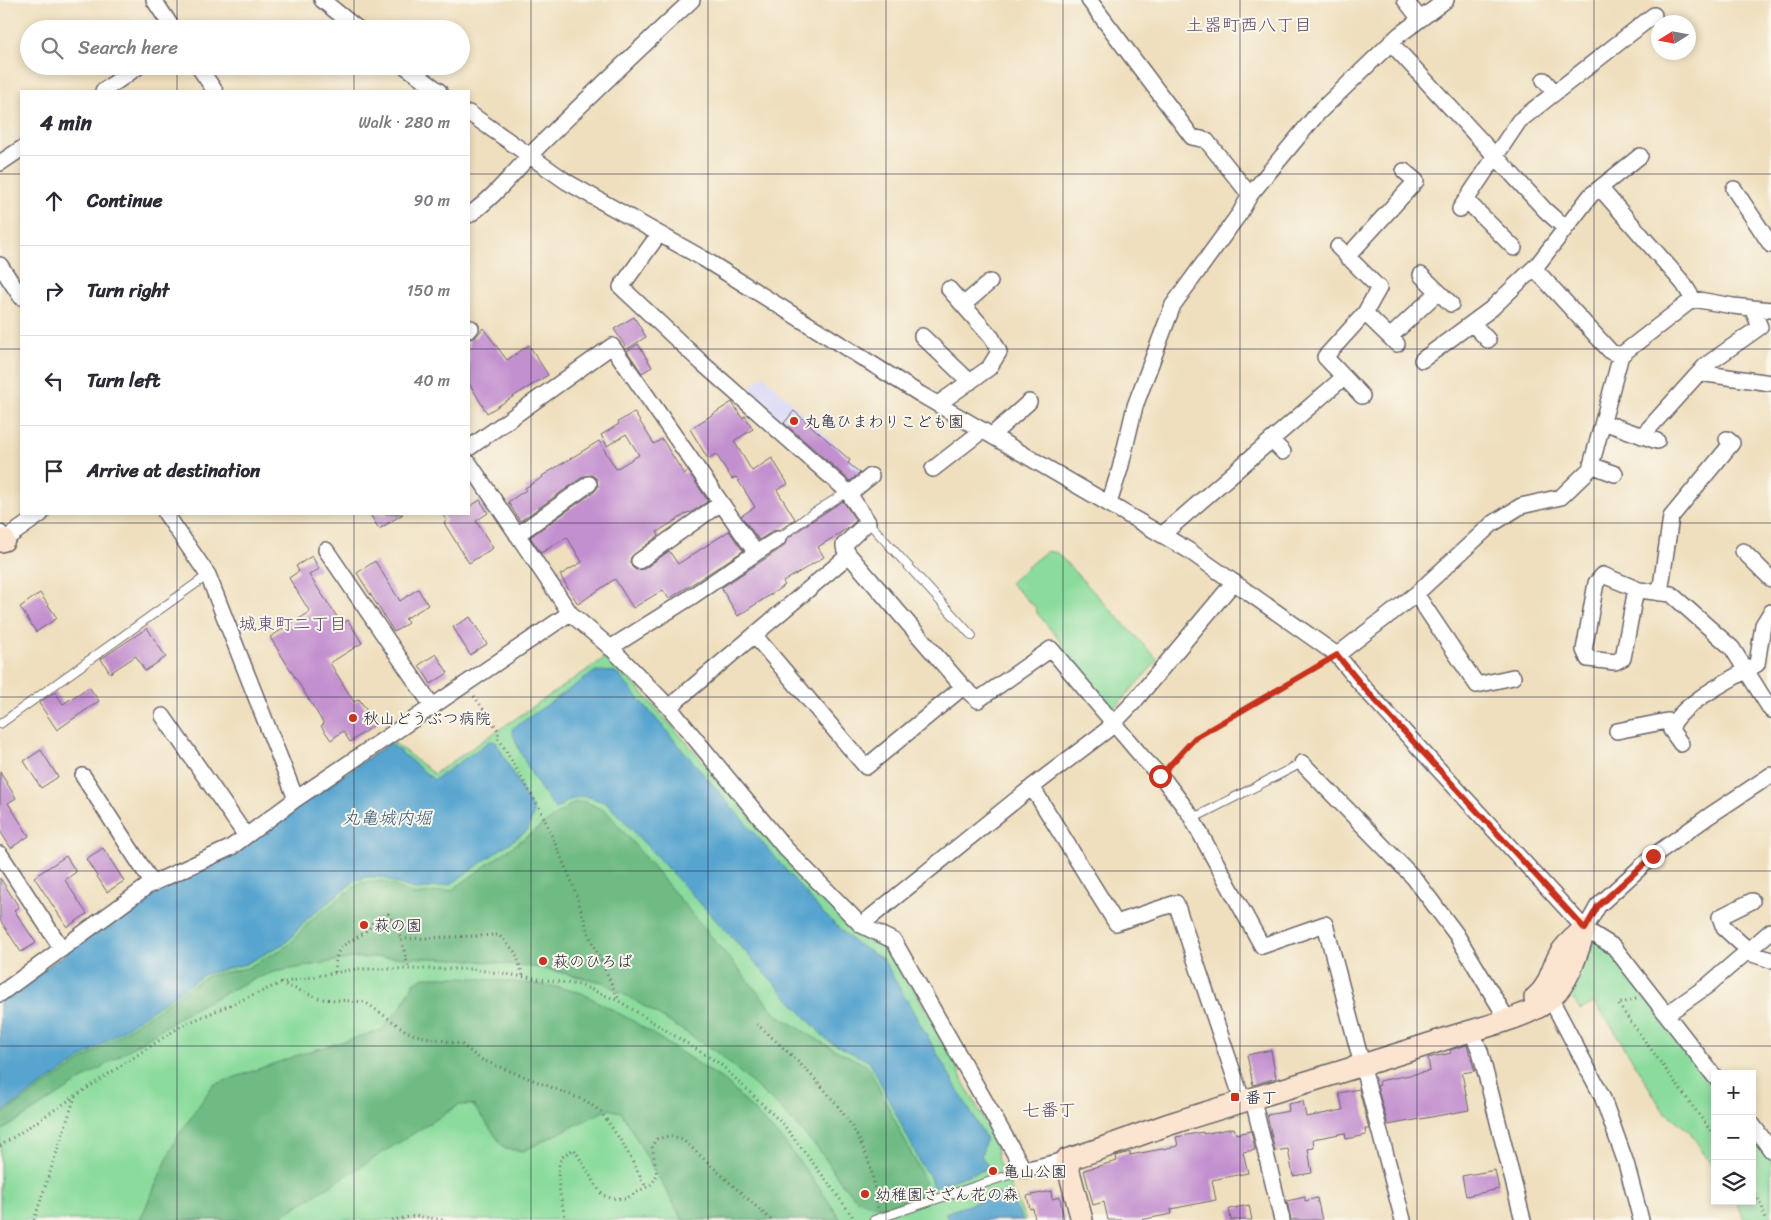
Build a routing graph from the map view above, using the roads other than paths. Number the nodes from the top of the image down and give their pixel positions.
1 (154, 0) edge
2 (322, 0) edge
3 (692, 0) edge
4 (1089, 0) edge
5 (1405, 0) edge
6 (1446, 0) edge
7 (1651, 18) edge
8 (1420, 19) junction
9 (167, 20) edge
10 (347, 20) edge
11 (1391, 43) junction
12 (126, 75) edge
13 (204, 75) edge
14 (417, 75) edge
15 (1544, 80) dead end
16 (104, 90) edge
17 (214, 90) edge
18 (438, 90) edge
19 (1555, 93) junction
20 (470, 115) edge
21 (20, 149) edge
22 (528, 156) junction
23 (1495, 156) junction
24 (1640, 156) dead end
25 (0, 163) edge
26 (1404, 171) dead end
27 (1600, 188) junction
28 (1734, 189) dead end
29 (1250, 195) junction
30 (470, 214) edge
31 (1566, 228) junction
32 (659, 234) junction
33 (1771, 244) edge
34 (1514, 248) dead end
35 (0, 265) edge
36 (1534, 268) junction
37 (1421, 275) dead end
38 (990, 282) dead end
39 (949, 289) dead end
40 (1438, 292) junction
41 (20, 295) edge
42 (1693, 299) junction
43 (1451, 304) dead end
44 (963, 305) junction
45 (1752, 308) junction
46 (1771, 310) edge
47 (1364, 313) junction
48 (1472, 323) junction
49 (922, 336) dead end
50 (1488, 340) dead end
51 (1621, 355) junction
52 (1422, 360) dead end
53 (1699, 372) junction
54 (1344, 377) junction
55 (970, 382) junction
56 (1771, 383) edge
57 (1362, 396) dead end
58 (1030, 402) dead end
59 (938, 404) junction
60 (1603, 422) junction
61 (987, 433) junction
62 (1642, 436) junction
63 (1727, 439) dead end
64 (1271, 440) junction
65 (1657, 441) dead end
66 (470, 447) edge
67 (1283, 452) dead end
68 (470, 464) edge
69 (1591, 465) junction
70 (933, 469) dead end
71 (1615, 474) dead end
72 (871, 476) dead end
73 (589, 484) dead end
74 (848, 493) junction
75 (721, 503) junction
76 (1109, 503) junction
77 (39, 515) edge
78 (167, 515) edge
79 (868, 522) junction
80 (1162, 534) junction
81 (517, 535) junction
82 (1, 538) edge
83 (778, 539) joint
84 (326, 550) dead end
85 (1743, 551) dead end
86 (756, 553) junction
87 (849, 555) junction
88 (639, 561) dead end
89 (208, 575) junction
90 (1771, 578) edge
91 (1234, 582) junction
92 (1636, 589) junction
93 (1660, 593) junction
94 (1416, 594) junction
95 (1771, 612) edge
96 (570, 613) junction
97 (754, 636) junction
98 (972, 636) dead end
99 (610, 648) junction
100 (1337, 655) junction
101 (1746, 670) junction
102 (1513, 677) dead end
103 (963, 687) junction
104 (433, 707) junction
105 (669, 707) junction
106 (1771, 710) edge
107 (163, 716) dead end
108 (1674, 722) junction
109 (1114, 723) junction
110 (0, 724) edge
111 (1617, 731) dead end
112 (1681, 744) dead end
113 (1302, 762) joint
114 (1771, 775) edge
115 (83, 776) dead end
116 (1032, 788) junction
117 (296, 799) junction
118 (1192, 819) junction
119 (246, 836) junction
120 (0, 854) edge
121 (153, 884) junction
122 (1752, 900) dead end
123 (861, 925) junction
124 (1585, 929) junction
125 (1771, 931) edge
126 (62, 949) junction
127 (1746, 952) junction
128 (1771, 960) edge
129 (1548, 993) junction
130 (0, 994) edge
131 (1667, 1014) junction
132 (1507, 1019) junction
133 (1471, 1030) junction
134 (1363, 1066) junction
135 (1711, 1072) edge
136 (1248, 1101) junction
137 (1756, 1129) edge
138 (1771, 1150) edge
139 (1066, 1160) junction
140 (1024, 1170) junction
141 (877, 1219) edge
142 (1082, 1220) edge
143 (1282, 1220) edge
144 (1403, 1220) edge
145 (1523, 1220) edge
146 (1641, 1220) edge

1 - 9 street
2 - 10 street
3 - 22 street
4 - 29 street
5 - 8 street
6 - 8 street
7 - 19 street
8 - 11 street
11 - 23 street
11 - 29 street
12 - 16 street
13 - 17 street
14 - 18 street
15 - 19 street
19 - 23 street
20 - 22 street
21 - 25 street
22 - 30 street
22 - 32 street
23 - 31 street
23 - 34 street
24 - 27 street
26 - 47 street
27 - 31 street
27 - 42 street
28 - 33 street
29 - 76 street
31 - 36 street
32 - 59 street
32 - 74 street
35 - 41 street
36 - 48 street
36 - 51 street
37 - 40 street
38 - 44 street
39 - 44 street
40 - 43 street
40 - 47 street
42 - 45 street
42 - 51 street
44 - 55 street
45 - 46 street
45 - 53 street
47 - 54 street
48 - 50 street
48 - 52 street
49 - 55 street
51 - 60 street
53 - 56 street
53 - 62 street
54 - 57 street
54 - 64 street
55 - 59 street
58 - 61 street
59 - 61 street
60 - 62 street
60 - 69 street
61 - 70 street
61 - 76 street
62 - 65 street
63 - 93 street
64 - 67 street
64 - 80 street
66 - 75 street
68 - 81 street
69 - 71 street
69 - 94 street
72 - 74 street
73 - 81 street
74 - 79 street
74 - 83 lane
75 - 86 street
75 - 88 street
76 - 80 street
77 - 82 street
78 - 89 street
79 - 87 street
79 - 98 lane
80 - 91 street
81 - 96 street
83 - 86 street
84 - 104 street
85 - 90 street
86 - 99 street
87 - 97 street
87 - 103 street
89 - 110 lane
89 - 117 street
91 - 100 street
91 - 109 street
92 - 92 street
92 - 93 street
93 - 101 street
94 - 100 street
94 - 102 street
95 - 101 street
96 - 99 street
96 - 104 street
97 - 103 street
97 - 105 street
99 - 105 street
100 - 124 street
101 - 106 street
101 - 108 street
103 - 109 street
104 - 117 street
105 - 123 street
107 - 119 street
108 - 111 street
108 - 112 street
109 - 116 street
109 - 118 street
113 - 118 lane
113 - 132 street
114 - 124 street
115 - 121 street
116 - 123 street
116 - 136 street
117 - 119 street
118 - 134 street
119 - 121 street
120 - 126 street
121 - 126 street
122 - 127 street
123 - 140 street
124 - 129 street
124 - 131 street
125 - 127 street
126 - 130 street
127 - 128 street
127 - 131 street
129 - 132 street
129 - 146 street
131 - 135 street
132 - 133 street
133 - 134 street
133 - 145 street
134 - 136 street
134 - 144 street
136 - 139 street
136 - 143 street
137 - 138 street
139 - 140 street
139 - 142 street
140 - 141 lane

